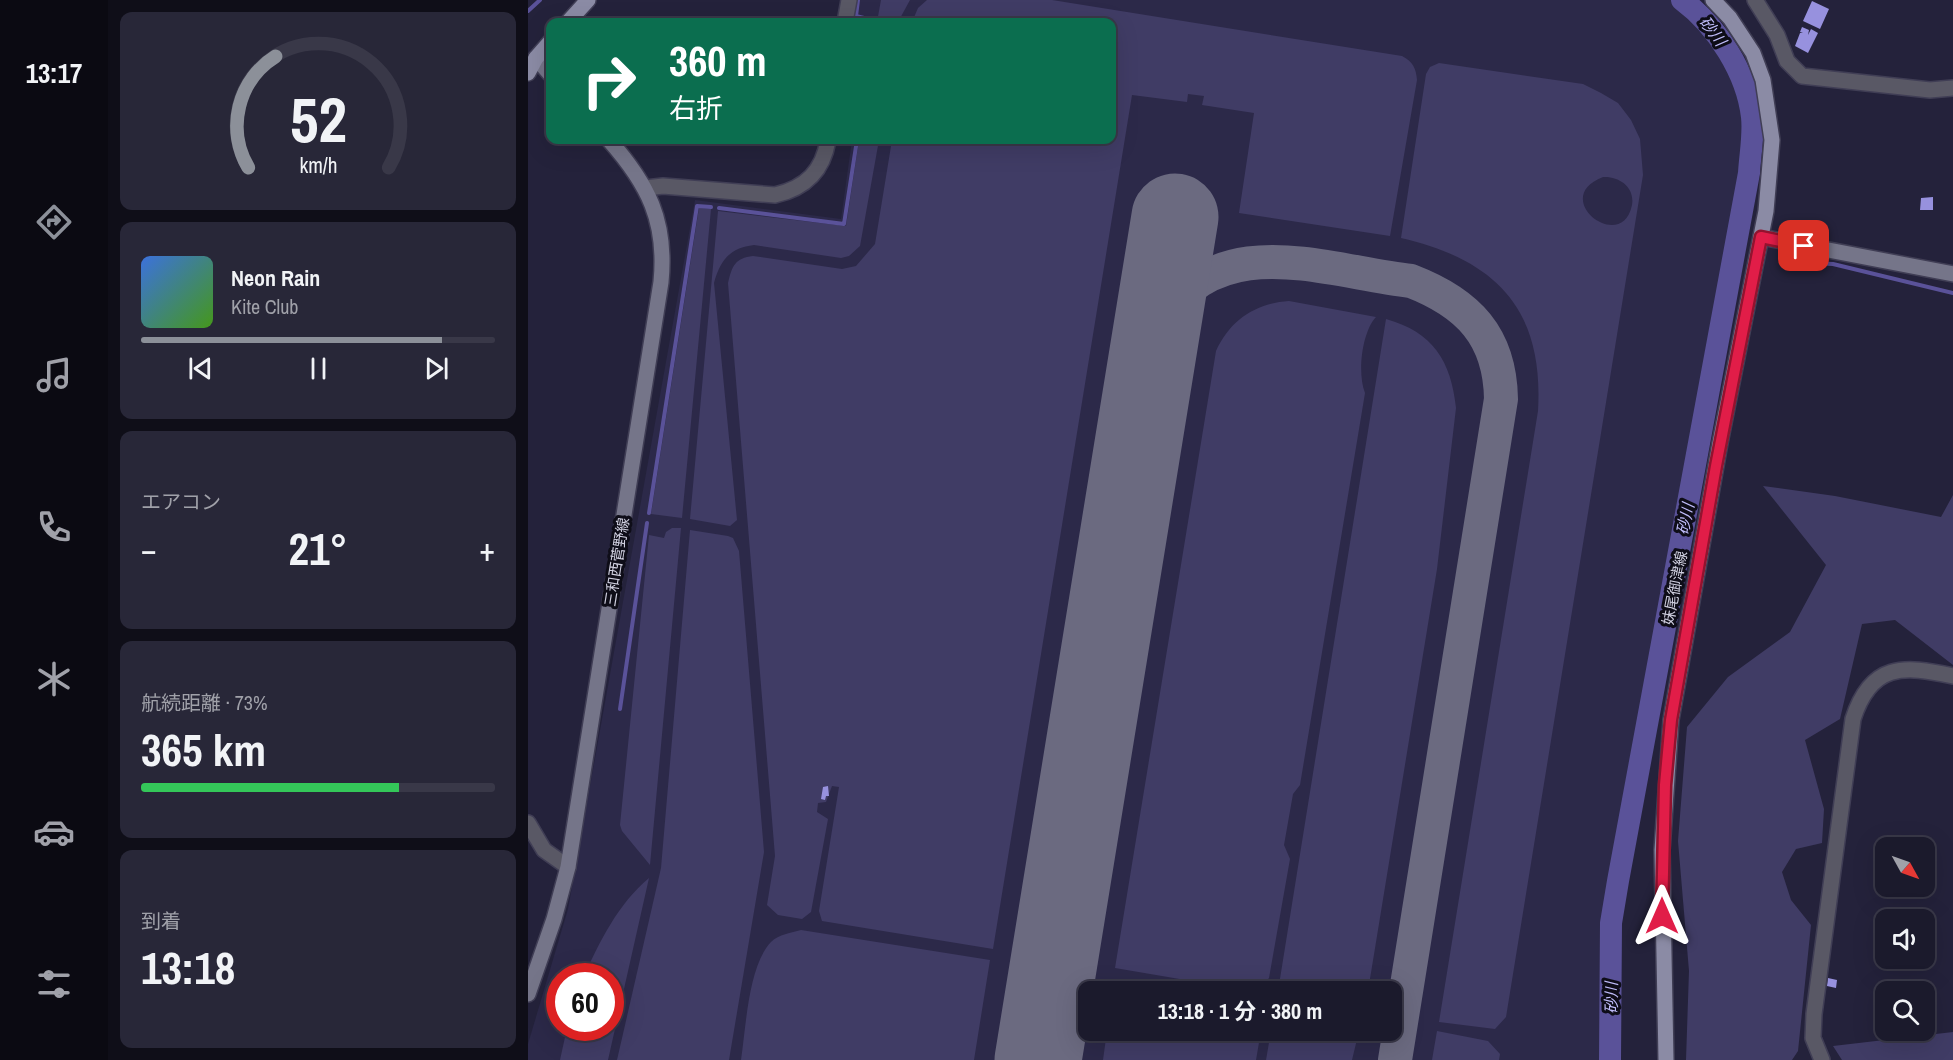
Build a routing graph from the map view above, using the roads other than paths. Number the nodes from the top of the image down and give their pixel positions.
1 (588, 0) edge
2 (849, 0) edge
3 (1713, 0) edge
4 (1755, 0) edge
5 (572, 18) edge
6 (846, 18) edge
7 (546, 46) edge
8 (532, 60) edge
9 (546, 71) edge
10 (528, 73) edge
11 (1953, 88) edge
12 (612, 144) edge
13 (827, 144) edge
14 (646, 188) junction
15 (1761, 237) junction
16 (1953, 274) edge
17 (1953, 676) edge
18 (528, 823) edge
19 (568, 867) junction
20 (528, 994) edge
21 (1666, 1060) edge
22 (1822, 1060) edge

1 - 5 main road
2 - 6 street
3 - 15 main road, 妹尾御津線
4 - 11 street
7 - 8 main road
8 - 9 main road
8 - 10 main road
12 - 14 main road, 三和西菅野線
13 - 14 street
14 - 19 main road, 三和西菅野線
15 - 16 main road
15 - 21 main road, 妹尾御津線
17 - 22 street
18 - 19 street
19 - 20 main road, 三和西菅野線

